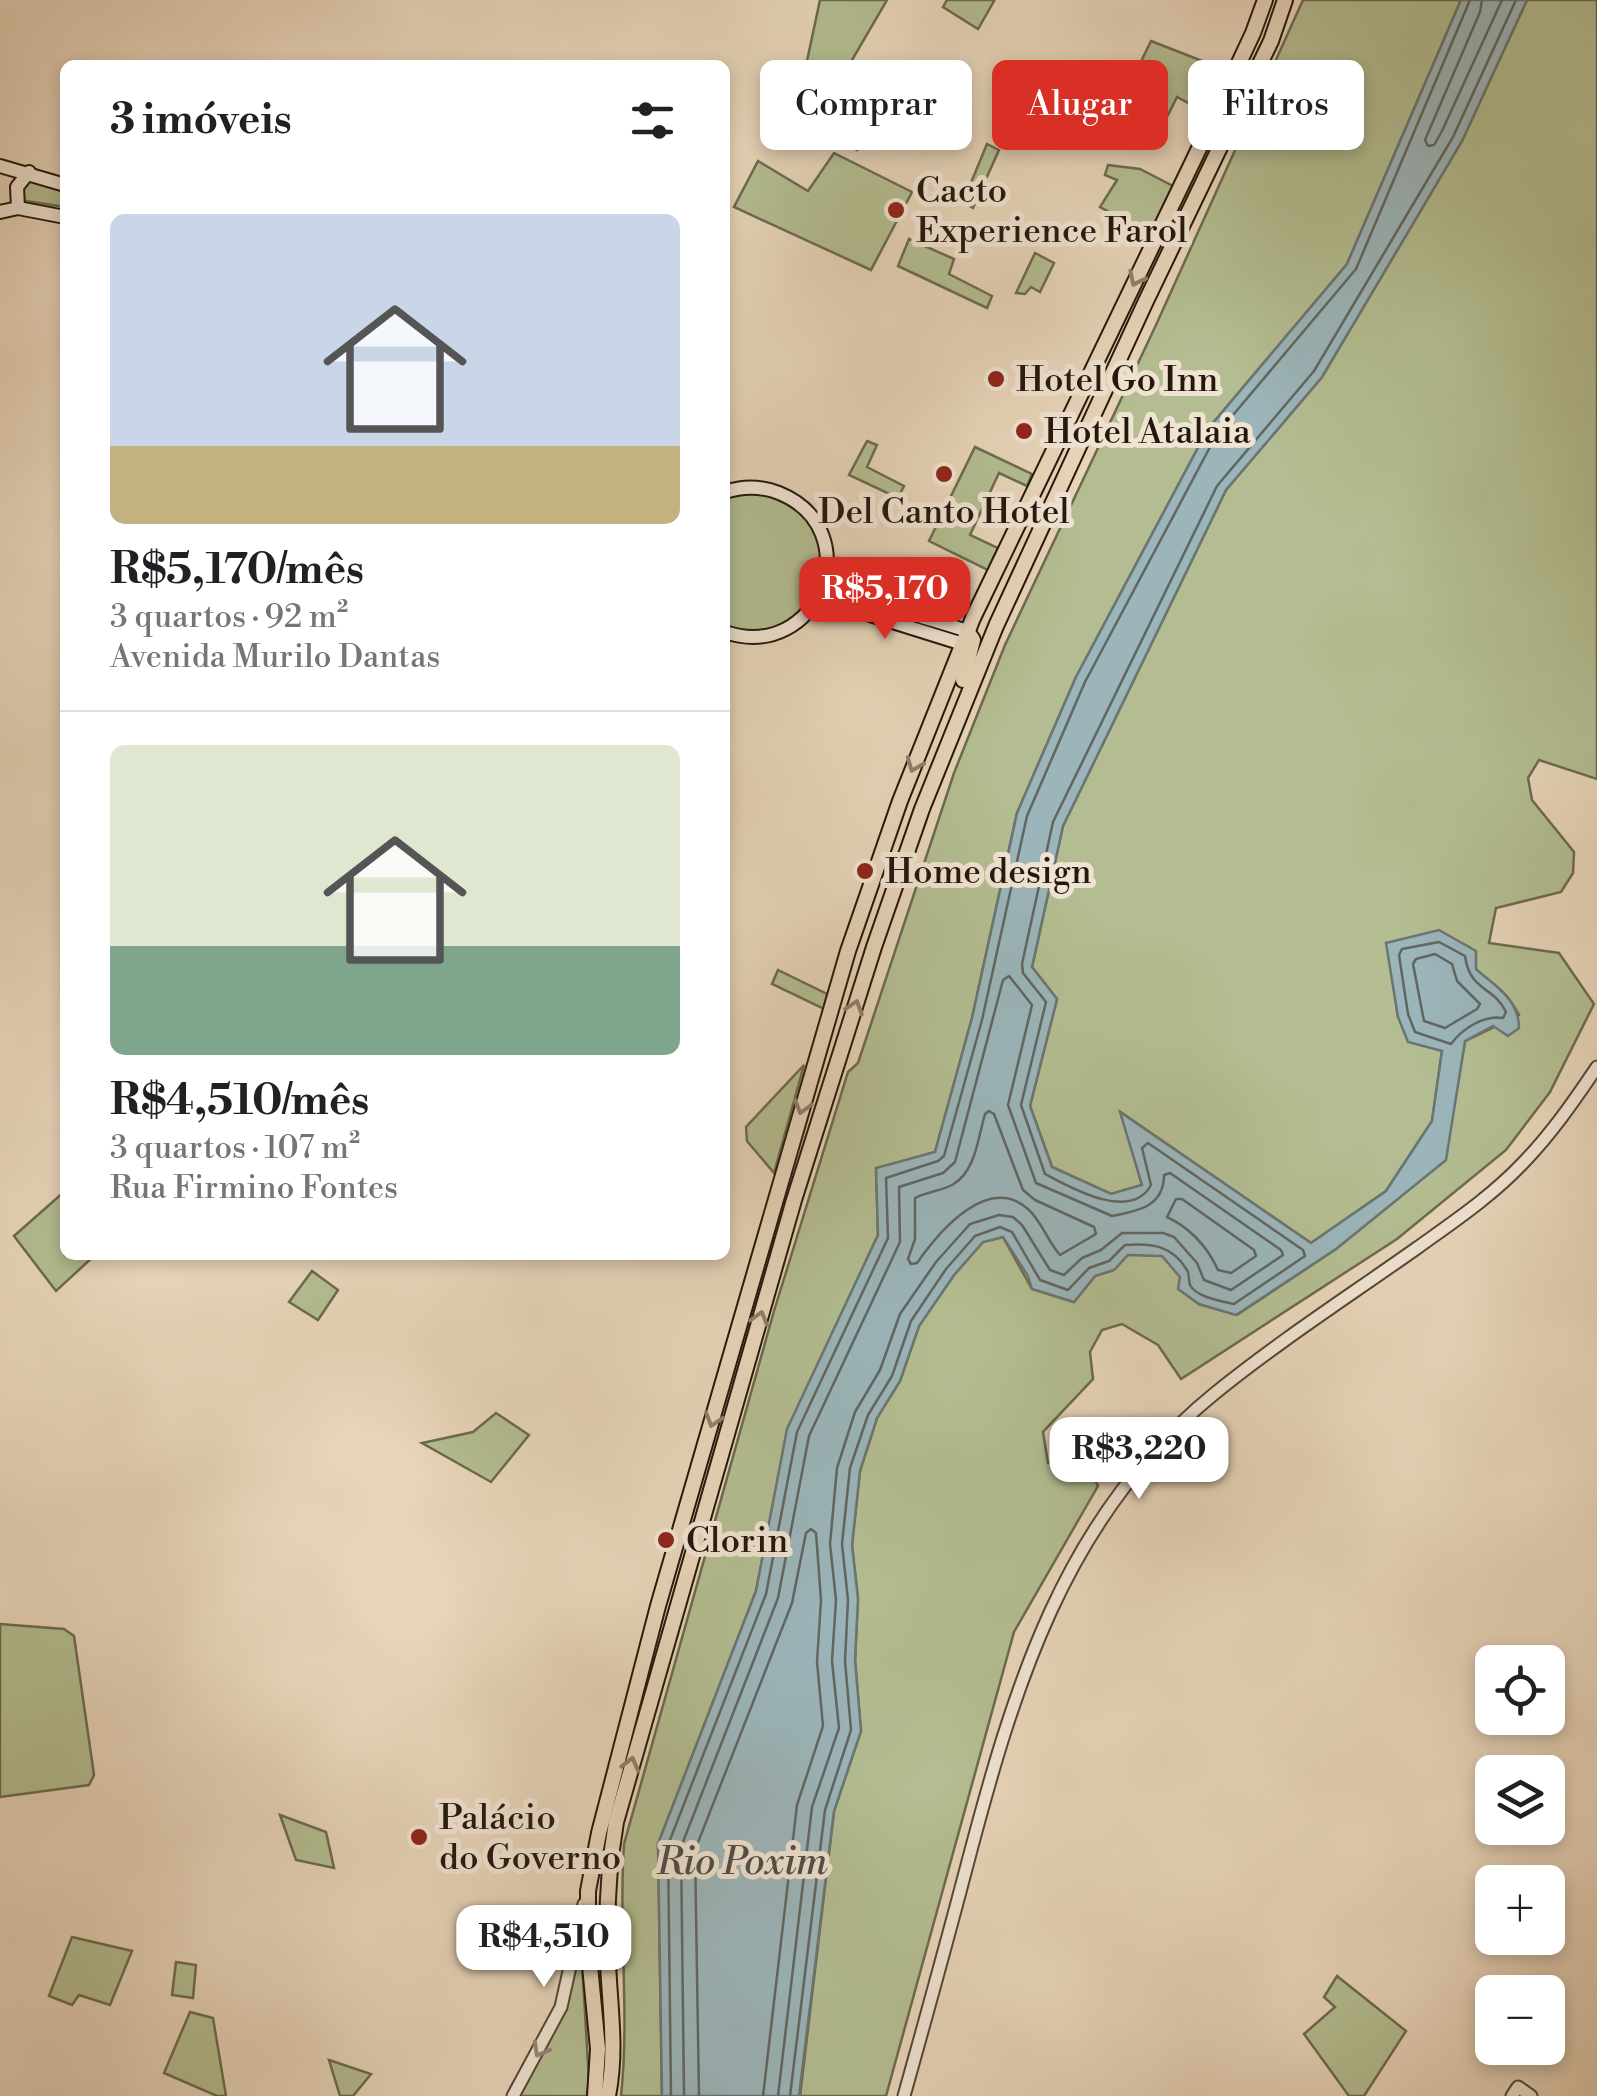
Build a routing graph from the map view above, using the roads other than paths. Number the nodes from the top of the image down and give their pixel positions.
1 (1265, 0) edge
2 (1285, 0) edge
3 (0, 166) edge
4 (29, 172) junction
5 (60, 182) edge
6 (18, 208) junction
7 (0, 212) edge
8 (60, 216) edge
9 (730, 491) edge
10 (827, 568) junction
11 (810, 610) junction
12 (996, 626) junction
13 (730, 633) edge
14 (968, 639) junction
15 (922, 809) junction
16 (819, 1049) junction
17 (838, 1059) junction
18 (1597, 1067) edge
19 (588, 1890) junction
20 (1515, 2092) edge
21 (513, 2096) edge
22 (595, 2096) edge
23 (608, 2096) edge
24 (904, 2096) edge
25 (1531, 2096) edge

1 -> 14 main road
2 - 12 main road
3 - 4 main road
4 - 5 main road
4 - 6 main road
6 - 7 main road
6 - 8 main road
9 - 10 main road
10 - 11 main road
10 - 14 main road
11 - 13 main road
11 - 14 main road
12 - 14 main road
12 - 15 main road
14 - 15 main road
14 -> 16 main road
17 -> 15 main road
16 - 17 main road
16 -> 19 main road
23 -> 17 main road
18 - 24 street
19 -> 21 street
19 - 22 main road
20 - 25 street

